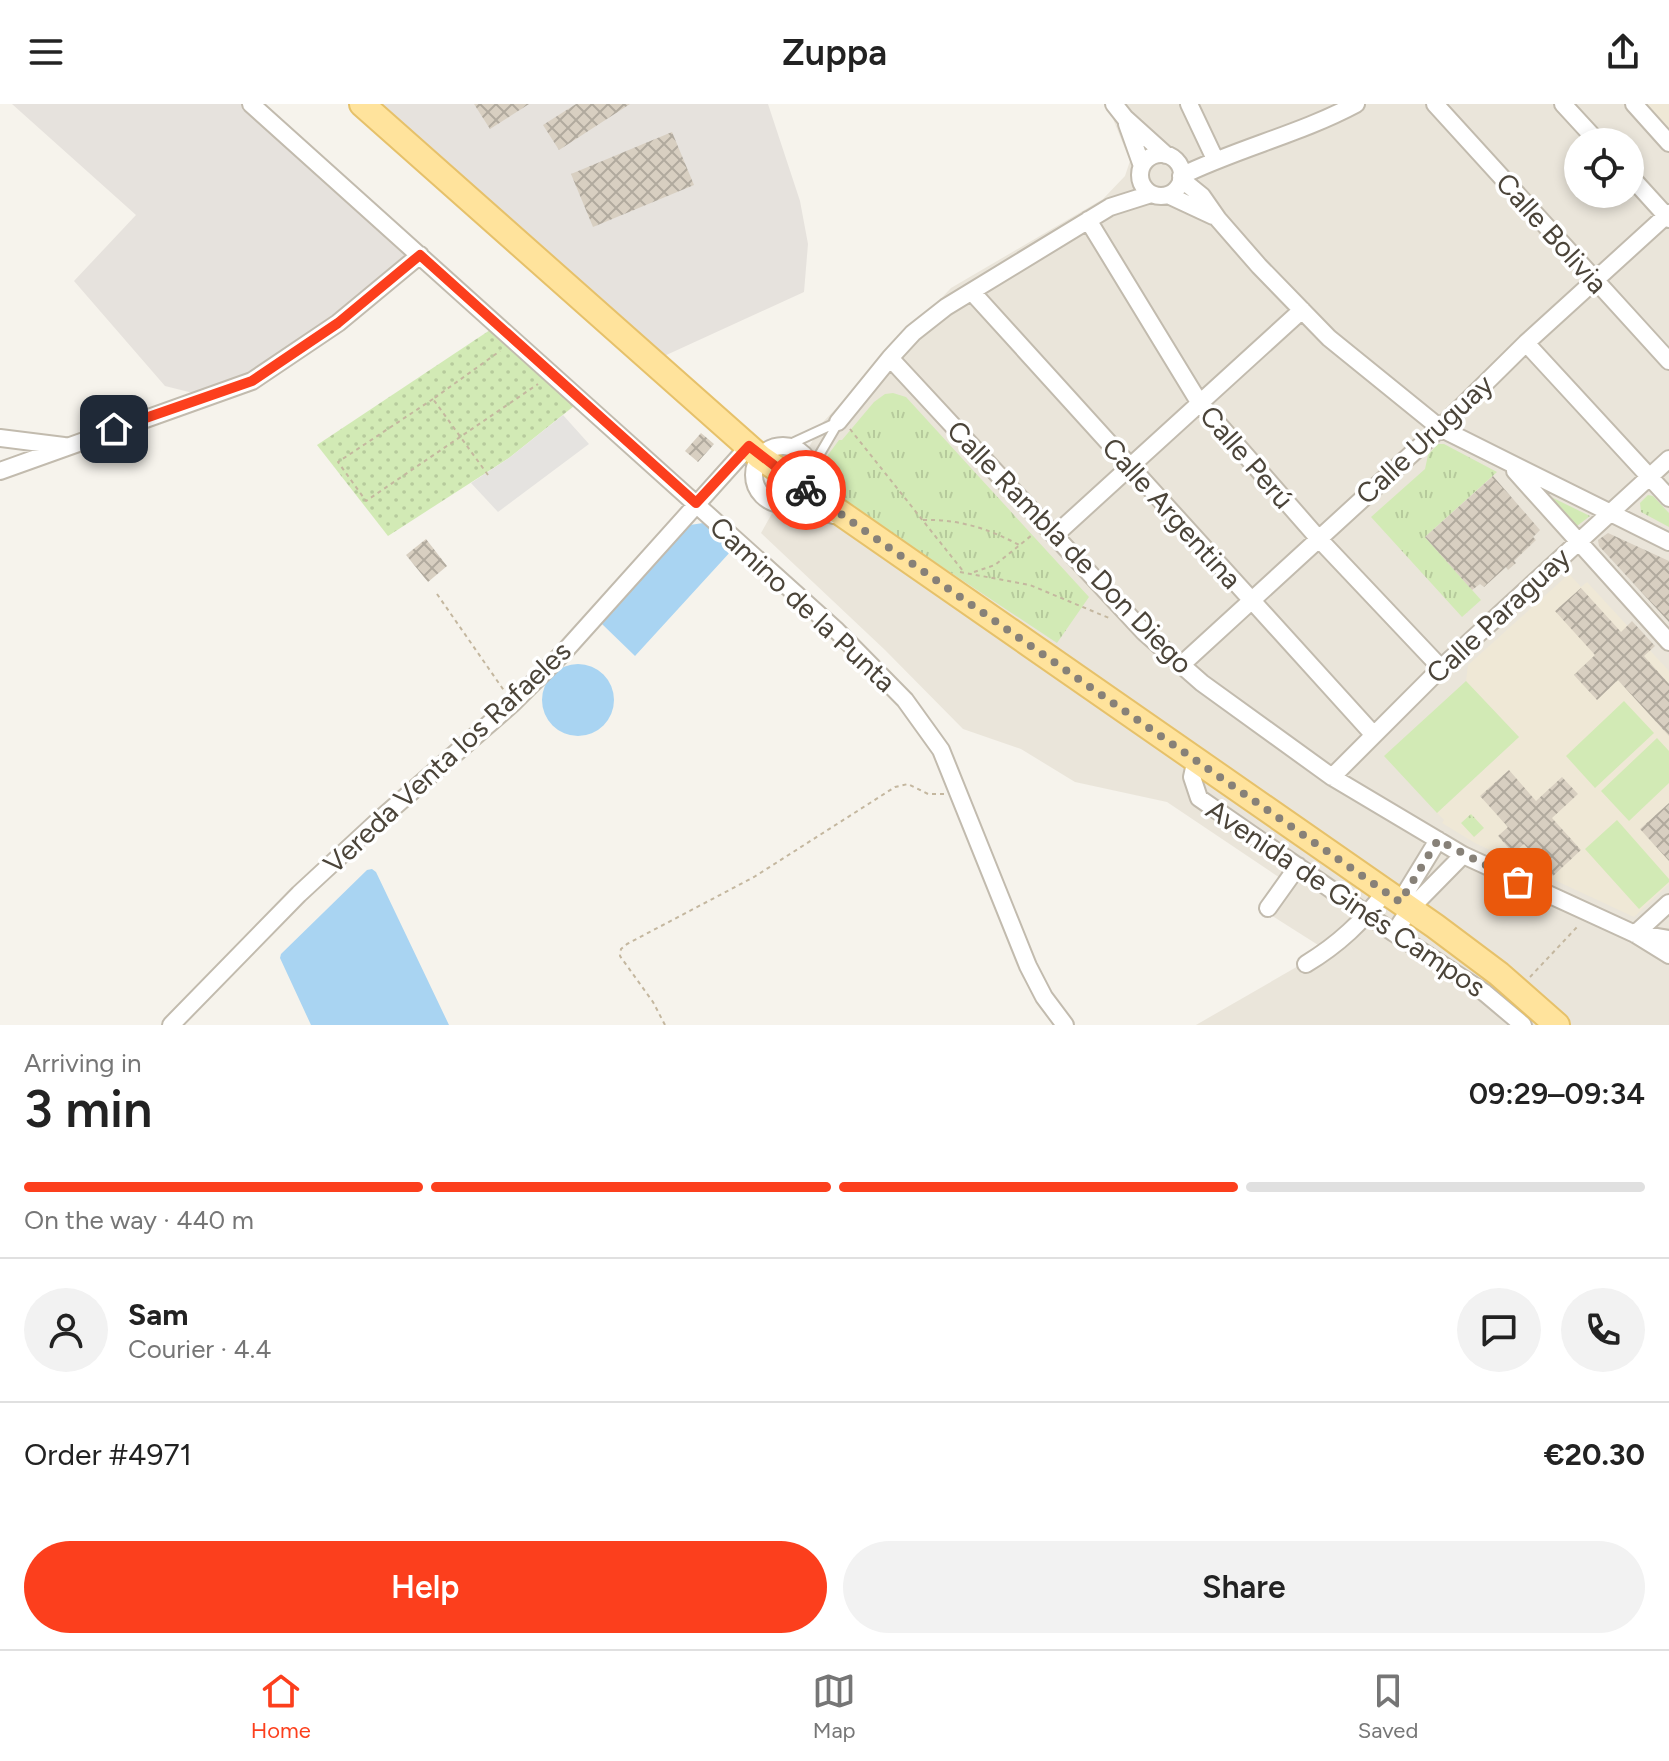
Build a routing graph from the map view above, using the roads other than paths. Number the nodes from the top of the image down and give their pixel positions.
1 (251, 104) edge
2 (362, 104) edge
3 (1114, 104) edge
4 (1189, 104) edge
5 (1318, 104) edge
6 (1356, 104) edge
7 (1435, 104) edge
8 (1563, 104) edge
9 (1634, 104) edge
10 (1125, 118) junction
11 (1326, 120) junction
12 (1585, 128) edge
13 (1669, 143) edge
14 (1169, 157) junction
15 (1212, 161) junction
16 (1141, 168) junction
17 (1181, 178) junction
18 (1644, 191) edge
19 (1159, 194) junction
20 (1202, 196) junction
21 (1110, 207) junction
22 (1668, 216) edge
23 (1218, 219) junction
24 (1088, 220) junction
25 (420, 255) junction
26 (1595, 281) junction
27 (972, 292) junction
28 (1302, 310) junction
29 (1526, 343) junction
30 (890, 358) junction
31 (1669, 361) edge
32 (1199, 402) junction
33 (840, 420) junction
34 (1440, 428) junction
35 (0, 438) edge
36 (65, 446) junction
37 (786, 446) junction
38 (755, 451) junction
39 (1669, 459) edge
40 (1506, 462) junction
41 (1131, 467) junction
42 (0, 471) edge
43 (720, 477) junction
44 (1649, 478) junction
45 (809, 480) junction
46 (758, 491) junction
47 (1669, 498) edge
48 (696, 503) junction
49 (784, 505) junction
50 (1610, 513) junction
51 (858, 526) junction
52 (1055, 535) junction
53 (1318, 538) junction
54 (1578, 540) junction
55 (1669, 542) edge
56 (1251, 599) junction
57 (1669, 642) edge
58 (1180, 666) junction
59 (1441, 668) junction
60 (1373, 734) junction
61 (1196, 759) junction
62 (1332, 777) junction
63 (1438, 840) junction
64 (1463, 855) junction
65 (1298, 866) junction
66 (1398, 901) junction
67 (1669, 903) edge
68 (1268, 908) dead end
69 (1367, 915) junction
70 (1435, 926) junction
71 (1394, 933) junction
72 (1635, 934) junction
73 (1669, 939) edge
74 (1669, 955) edge
75 (1306, 964) dead end
76 (171, 1025) edge
77 (1065, 1025) edge
78 (1523, 1025) edge
79 (1557, 1025) edge
80 (1576, 1025) edge

1 - 25 street, Camino de la Punta
2 - 38 main road, Avenida de Ginés Campos
3 - 10 street
4 - 15 street
5 - 11 street
6 - 11 street
7 - 26 street, Calle Bolivia
8 - 12 street
9 - 13 street
10 - 14 street
10 - 16 street
11 - 15 street
14 - 15 street
14 - 16 street
14 - 17 street
15 - 17 street
15 - 20 street
16 - 19 street
16 - 21 street
17 - 19 street
17 - 20 street
18 - 22 street
19 - 21 street
19 - 23 street
20 - 23 street
21 - 24 street
22 - 26 street, Calle Uruguay
23 - 28 street
24 - 27 street
24 - 32 street, Calle Perú
25 - 36 street
25 - 48 street, Camino de la Punta
26 - 29 street, Calle Uruguay
26 - 31 street, Calle Bolivia
27 - 30 street
27 - 41 street, Calle Argentina
28 - 32 street
28 - 34 street
29 - 34 street, Calle Uruguay
29 - 44 street
30 - 33 street
30 - 52 street, Calle Rambla de Don Diego
32 - 41 street
32 - 53 street, Calle Perú
33 - 37 lane
33 - 45 lane
34 - 40 street
34 - 53 street, Calle Uruguay
35 - 36 street
36 - 42 street
37 - 38 street
37 - 45 street
38 - 43 street, Vereda Venta los Rafaeles
38 - 45 main road, Avenida de Ginés Campos
38 - 46 street
39 - 44 street, Calle Paraguay
40 - 50 street
40 - 54 street
41 - 52 street
41 - 56 street, Calle Argentina
43 - 46 street
43 - 48 street, Vereda Venta los Rafaeles
44 - 47 street
44 - 50 street, Calle Paraguay
45 - 49 street
45 - 51 main road, Avenida de Ginés Campos
46 - 49 street
48 - 76 street, Vereda Venta los Rafaeles
48 - 77 street, Camino de la Punta
49 - 51 lane
50 - 54 street, Calle Paraguay
50 - 55 street
51 - 61 main road, Avenida de Ginés Campos
52 - 58 street, Calle Rambla de Don Diego
53 - 56 street, Calle Uruguay
53 - 59 street, Calle Perú
54 - 57 street
54 - 59 street, Calle Paraguay
56 - 58 street, Calle Uruguay
56 - 60 street, Calle Argentina
58 - 62 street, Calle Rambla de Don Diego
59 - 60 street, Calle Paraguay
60 - 62 street, Calle Paraguay
61 - 65 street, Avenida de Ginés Campos
61 - 66 main road, Avenida de Ginés Campos
62 - 63 street, Calle Rambla de Don Diego
63 - 64 street, Calle Rambla de Don Diego
63 - 66 street
64 - 66 street
64 - 72 street, Calle Rambla de Don Diego
65 - 68 street
65 - 69 street, Avenida de Ginés Campos
66 - 69 street
66 - 70 main road, Avenida de Ginés Campos
66 - 71 street
67 - 72 street
69 - 71 street, Avenida de Ginés Campos
69 - 75 street
70 - 79 main road, Avenida de Ginés Campos
70 - 80 main road, Avenida de Ginés Campos
71 - 78 street, Avenida de Ginés Campos
72 - 73 street, Calle Rambla de Don Diego
72 - 74 street, Calle Rambla de Don Diego

